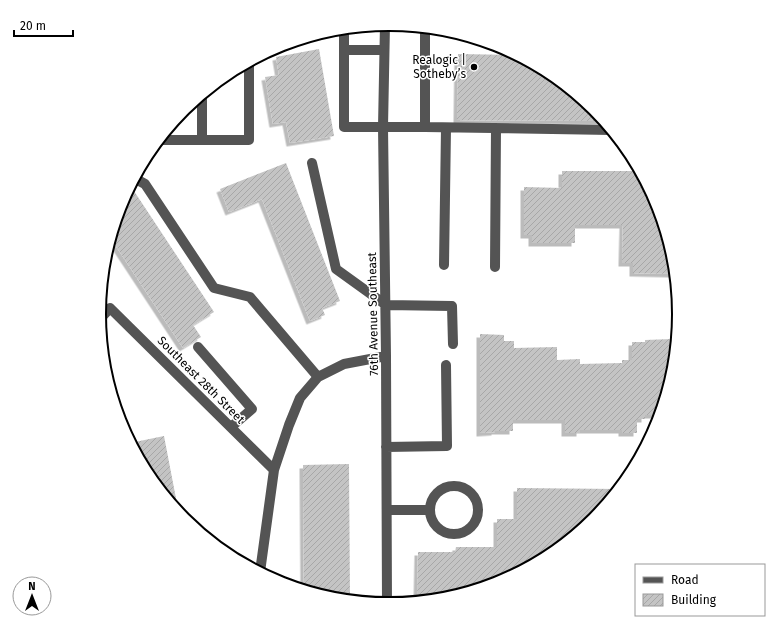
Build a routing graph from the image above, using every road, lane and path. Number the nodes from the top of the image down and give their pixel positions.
1 (385, 31) edge
2 (425, 33) edge
3 (344, 34) edge
4 (344, 50) junction
5 (384, 50) junction
6 (249, 68) edge
7 (202, 101) edge
8 (383, 127) junction
9 (426, 127) junction
10 (446, 128) junction
11 (496, 128) junction
12 (603, 130) edge
13 (166, 140) edge
14 (202, 140) junction
15 (312, 163) dead end
16 (139, 181) edge
17 (444, 265) dead end
18 (495, 267) dead end
19 (386, 306) junction
20 (106, 312) edge
21 (453, 344) dead end
22 (198, 347) dead end
23 (386, 356) junction
24 (446, 365) dead end
25 (318, 377) junction
26 (231, 427) junction
27 (386, 447) junction
28 (274, 470) junction
29 (386, 510) junction
30 (430, 510) junction
31 (261, 567) edge
32 (387, 597) edge

1 - 5 street, 76th Avenue Southeast
2 - 9 street
3 - 4 street
4 - 5 street
4 - 8 street
5 - 8 street, 76th Avenue Southeast
6 - 14 street
7 - 14 street
8 - 9 street
8 - 19 street, 76th Avenue Southeast
9 - 10 street
10 - 11 street
10 - 17 street
11 - 12 street
11 - 18 street
13 - 14 street
15 - 19 street
16 - 25 street
19 - 21 street
19 - 23 street, 76th Avenue Southeast
20 - 26 street, Southeast 28th Street
22 - 26 street
23 - 25 street
23 - 27 street, 76th Avenue Southeast
24 - 27 street
25 - 28 street
26 - 28 street, Southeast 28th Street
27 - 29 street, 76th Avenue Southeast
28 - 31 street
29 - 30 street
29 - 32 street, 76th Avenue Southeast
30 - 30 street

